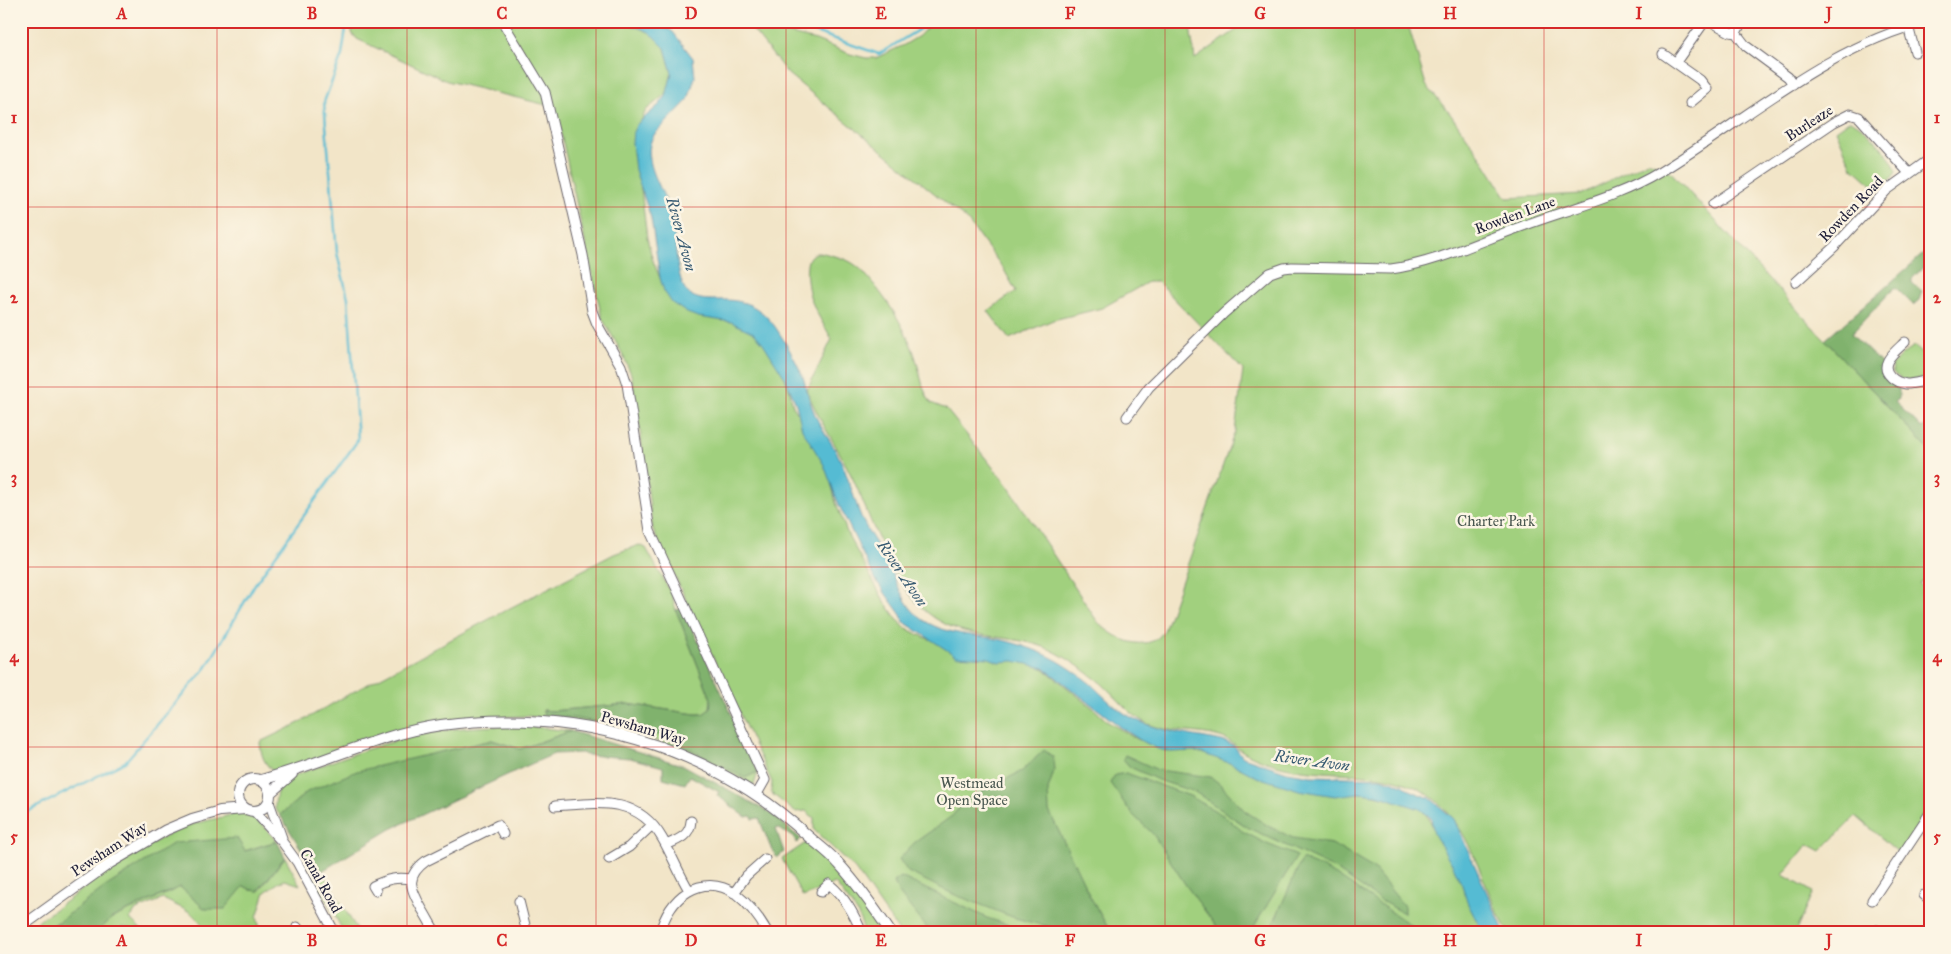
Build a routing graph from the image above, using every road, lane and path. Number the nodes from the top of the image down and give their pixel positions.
1 (502, 21) edge
2 (1704, 21) edge
3 (1710, 21) edge
4 (1742, 21) edge
5 (1929, 21) edge
6 (1908, 26) junction
7 (1736, 33) junction
8 (1914, 52) dead end
9 (1663, 54) dead end
10 (1676, 62) junction
11 (1793, 84) junction
12 (1690, 103) dead end
13 (1930, 159) edge
14 (1909, 173) junction
15 (1713, 204) dead end
16 (1796, 282) dead end
17 (1905, 342) dead end
18 (1930, 380) edge
19 (1127, 417) dead end
20 (294, 771) junction
21 (261, 780) junction
22 (238, 794) junction
23 (757, 794) junction
24 (270, 798) junction
25 (555, 806) dead end
26 (250, 810) junction
27 (220, 811) junction
28 (1930, 813) edge
29 (691, 821) dead end
30 (652, 825) junction
31 (503, 834) dead end
32 (283, 843) junction
33 (666, 845) junction
34 (615, 858) dead end
35 (765, 859) dead end
36 (411, 879) junction
37 (373, 887) dead end
38 (689, 890) junction
39 (820, 892) dead end
40 (734, 893) junction
41 (1872, 900) dead end
42 (519, 901) dead end
43 (21, 927) edge
44 (1930, 927) edge
45 (334, 933) edge
46 (436, 933) edge
47 (526, 933) edge
48 (627, 933) edge
49 (659, 933) edge
50 (768, 933) edge
51 (862, 933) edge
52 (891, 933) edge
53 (1926, 933) edge

1 - 23 street
2 - 10 street
3 - 7 street
4 - 7 street
5 - 6 street, Rowden Lane
6 - 8 street
6 - 11 street, Rowden Lane
7 - 11 street
9 - 10 street
10 - 12 street
11 - 19 street, Rowden Lane
13 - 14 street, Rowden Road
14 - 15 street, Burleaze
14 - 16 street, Rowden Road
17 - 18 street
20 - 21 main road, Pewsham Way
20 - 23 main road, Pewsham Way
20 - 24 main road, Pewsham Way
21 - 22 main road
21 - 24 main road
22 - 26 main road
22 - 27 main road, Pewsham Way
23 - 52 main road, Pewsham Way
24 - 26 main road
24 - 32 street, Canal Road
25 - 30 street
26 - 27 main road, Pewsham Way
26 - 32 street, Canal Road
27 - 43 main road, Pewsham Way
28 - 41 street
29 - 33 street
30 - 33 street
30 - 34 street
31 - 36 street
32 - 45 street, Canal Road
33 - 38 street
35 - 40 street
36 - 37 street
36 - 46 street
38 - 40 street
38 - 49 street
39 - 51 street
40 - 50 street
42 - 47 street
44 - 53 street
48 - 49 street

